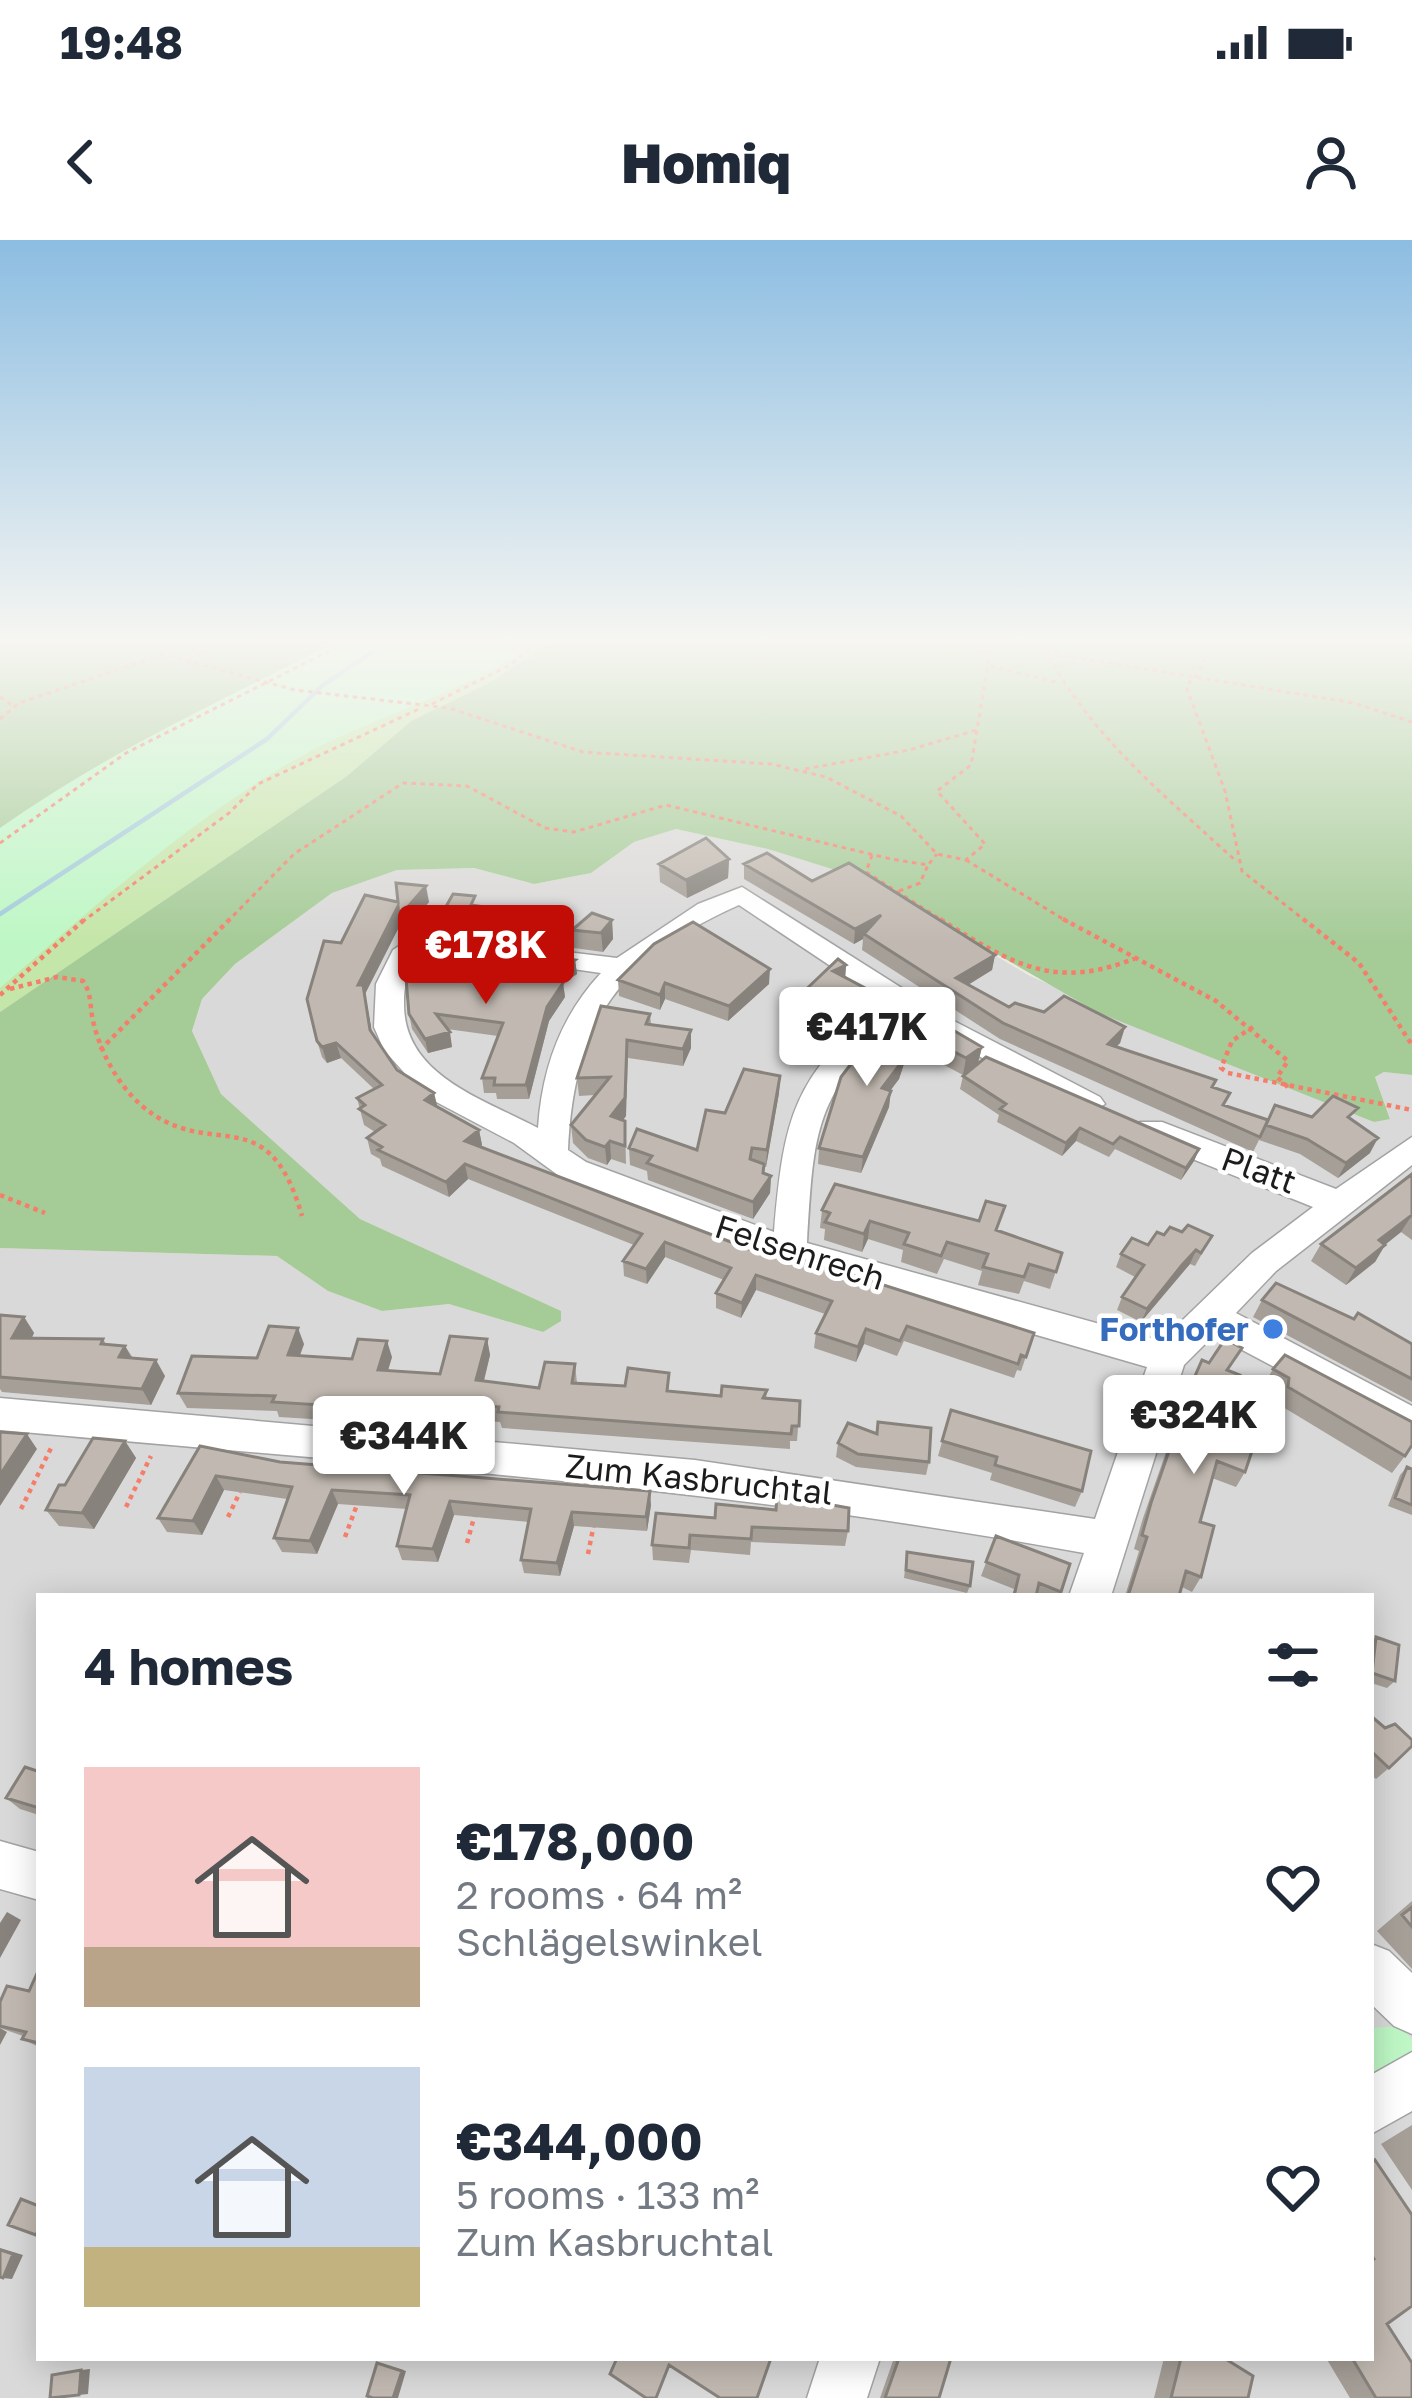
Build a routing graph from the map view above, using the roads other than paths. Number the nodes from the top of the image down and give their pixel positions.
1 (619, 967) junction
2 (901, 1001) junction
3 (1412, 1148) edge
4 (552, 1154) junction
5 (1337, 1203) junction
6 (789, 1251) junction
7 (1209, 1315) junction
8 (1168, 1358) junction
9 (0, 1414) edge
10 (1412, 1424) edge
11 (1108, 1540) junction
12 (1091, 1593) edge
13 (0, 1865) edge
14 (36, 1875) edge
15 (1374, 1972) edge
16 (1412, 2008) edge
17 (1412, 2079) edge
18 (1374, 2105) edge
19 (849, 2361) edge
20 (837, 2398) edge

1 - 2 street, Platt
1 - 4 street
1 - 4 street, Felsenrech
2 - 5 street, Platt
2 - 6 street
3 - 5 street
4 - 6 street, Felsenrech
5 - 7 street
6 - 8 street, Felsenrech
7 - 8 street
7 - 10 street
8 - 11 street
9 - 11 street, Zum Kasbruchtal
11 - 12 street
13 - 14 street
15 - 16 street
17 - 18 street
19 - 20 street

